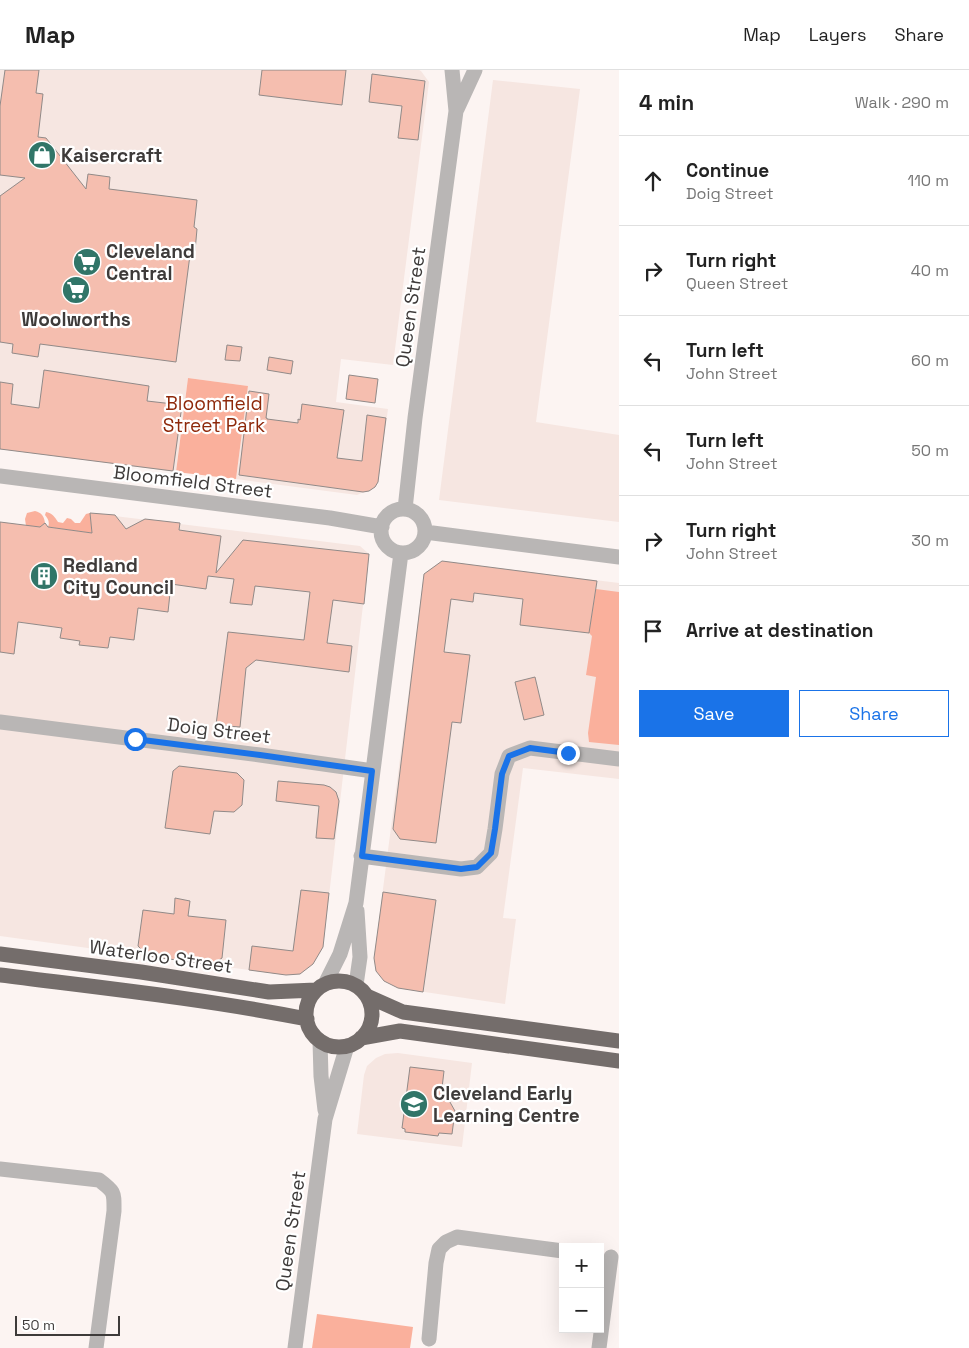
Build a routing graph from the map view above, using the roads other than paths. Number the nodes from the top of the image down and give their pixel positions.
1 (452, 70) edge
2 (475, 70) edge
3 (456, 111) junction
4 (0, 476) edge
5 (405, 509) junction
6 (382, 527) junction
7 (425, 532) junction
8 (401, 554) junction
9 (619, 557) edge
10 (0, 722) edge
11 (619, 759) edge
12 (372, 771) junction
13 (362, 856) junction
14 (356, 902) junction
15 (0, 954) edge
16 (0, 975) edge
17 (356, 985) junction
18 (321, 987) junction
19 (367, 996) junction
20 (307, 1019) junction
21 (361, 1038) junction
22 (320, 1040) junction
23 (619, 1041) edge
24 (346, 1046) junction
25 (619, 1061) edge
26 (325, 1119) junction
27 (0, 1169) edge
28 (559, 1250) edge
29 (610, 1257) edge
30 (430, 1339) dead end
31 (96, 1348) edge
32 (295, 1348) edge
33 (599, 1348) edge

1 - 3 street, Queen Street
2 - 3 street, Queen Street
3 - 5 street, Queen Street
4 - 6 street, Bloomfield Street
5 - 6 street
5 - 7 street
6 - 8 street
7 - 8 street
7 - 9 street
8 - 12 street
10 - 12 street, Doig Street
11 - 13 street
12 - 13 street
13 - 14 street
14 - 17 street
14 - 18 street
15 - 18 highway, Waterloo Street
16 - 20 highway, Waterloo Street
17 - 18 highway
17 - 19 highway
18 - 20 highway
19 - 21 highway
19 - 23 highway
20 - 22 highway
21 - 24 highway
21 - 25 highway
22 - 24 highway
22 - 26 street, Queen Street
24 - 26 street, Queen Street
26 - 32 street, Queen Street
27 - 31 street
28 - 30 street
29 - 33 street

